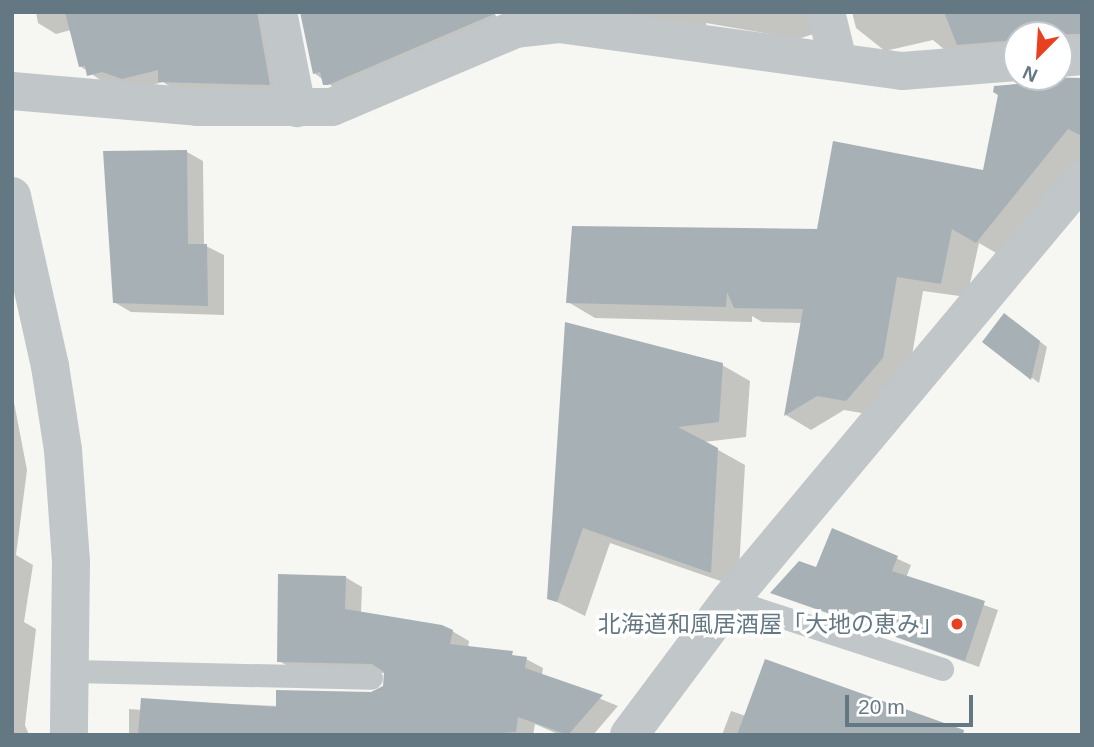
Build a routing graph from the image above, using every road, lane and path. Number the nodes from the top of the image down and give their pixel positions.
1 (278, 12) edge
2 (826, 12) edge
3 (557, 18) edge
4 (838, 61) junction
5 (1003, 63) edge
6 (12, 91) edge
7 (296, 108) junction
8 (1082, 180) edge
9 (12, 196) edge
10 (17, 239) edge
11 (730, 600) junction
12 (942, 669) dead end
13 (73, 671) junction
14 (371, 678) dead end
15 (69, 735) edge
16 (629, 735) edge

1 - 7 street
2 - 4 street
3 - 4 street
3 - 7 street
4 - 5 street
6 - 7 street
8 - 11 street
9 - 10 street
10 - 13 street
11 - 12 lane
11 - 16 street
13 - 14 lane
13 - 15 street

